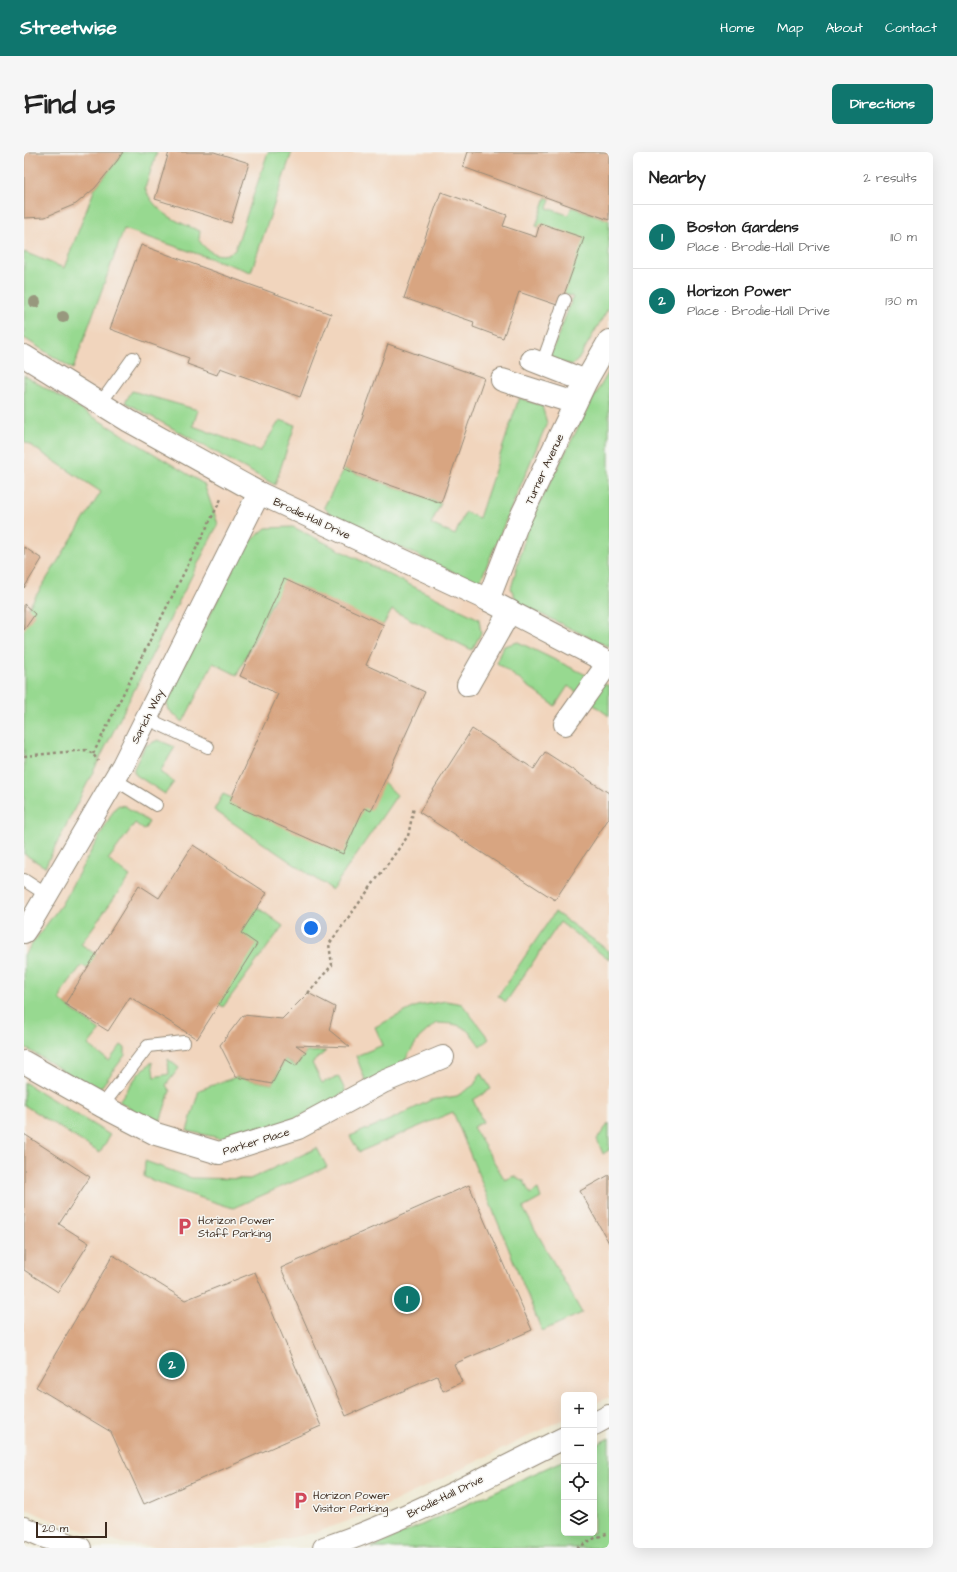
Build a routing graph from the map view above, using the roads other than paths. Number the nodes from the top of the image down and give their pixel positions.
1 (565, 300) dead end
2 (609, 341) edge
3 (24, 356) edge
4 (133, 358) dead end
5 (537, 362) joint
6 (502, 380) dead end
7 (586, 381) junction
8 (575, 403) junction
9 (100, 404) junction
10 (259, 493) junction
11 (488, 600) junction
12 (510, 611) junction
13 (609, 662) edge
14 (468, 685) dead end
15 (146, 718) junction
16 (565, 724) dead end
17 (208, 747) dead end
18 (114, 779) junction
19 (156, 805) dead end
20 (24, 880) edge
21 (47, 895) junction
22 (24, 932) edge
23 (184, 1042) dead end
24 (443, 1057) dead end
25 (24, 1062) edge
26 (102, 1106) junction
27 (609, 1416) edge
28 (597, 1422) edge
29 (561, 1439) edge
30 (24, 1528) edge
31 (80, 1548) edge
32 (324, 1548) edge

1 - 5 lane
2 - 7 street, Turner Avenue
3 - 9 street, Brodie-Hall Drive
4 - 9 lane
5 - 7 street
6 - 8 street
7 - 8 street, Turner Avenue
8 - 11 street, Turner Avenue
9 - 10 street, Brodie-Hall Drive
10 - 11 street, Brodie-Hall Drive
10 - 15 street, Sarich Way
11 - 12 street, Brodie-Hall Drive
12 - 13 street, Brodie-Hall Drive
12 - 14 street
13 - 16 street
15 - 17 lane
15 - 18 street, Sarich Way
18 - 19 lane
18 - 21 street, Sarich Way
20 - 21 lane
21 - 22 street, Sarich Way
23 - 26 lane
24 - 26 street, Parker Place
25 - 26 street, Parker Place
27 - 28 street
29 - 32 street, Brodie-Hall Drive
30 - 31 street

